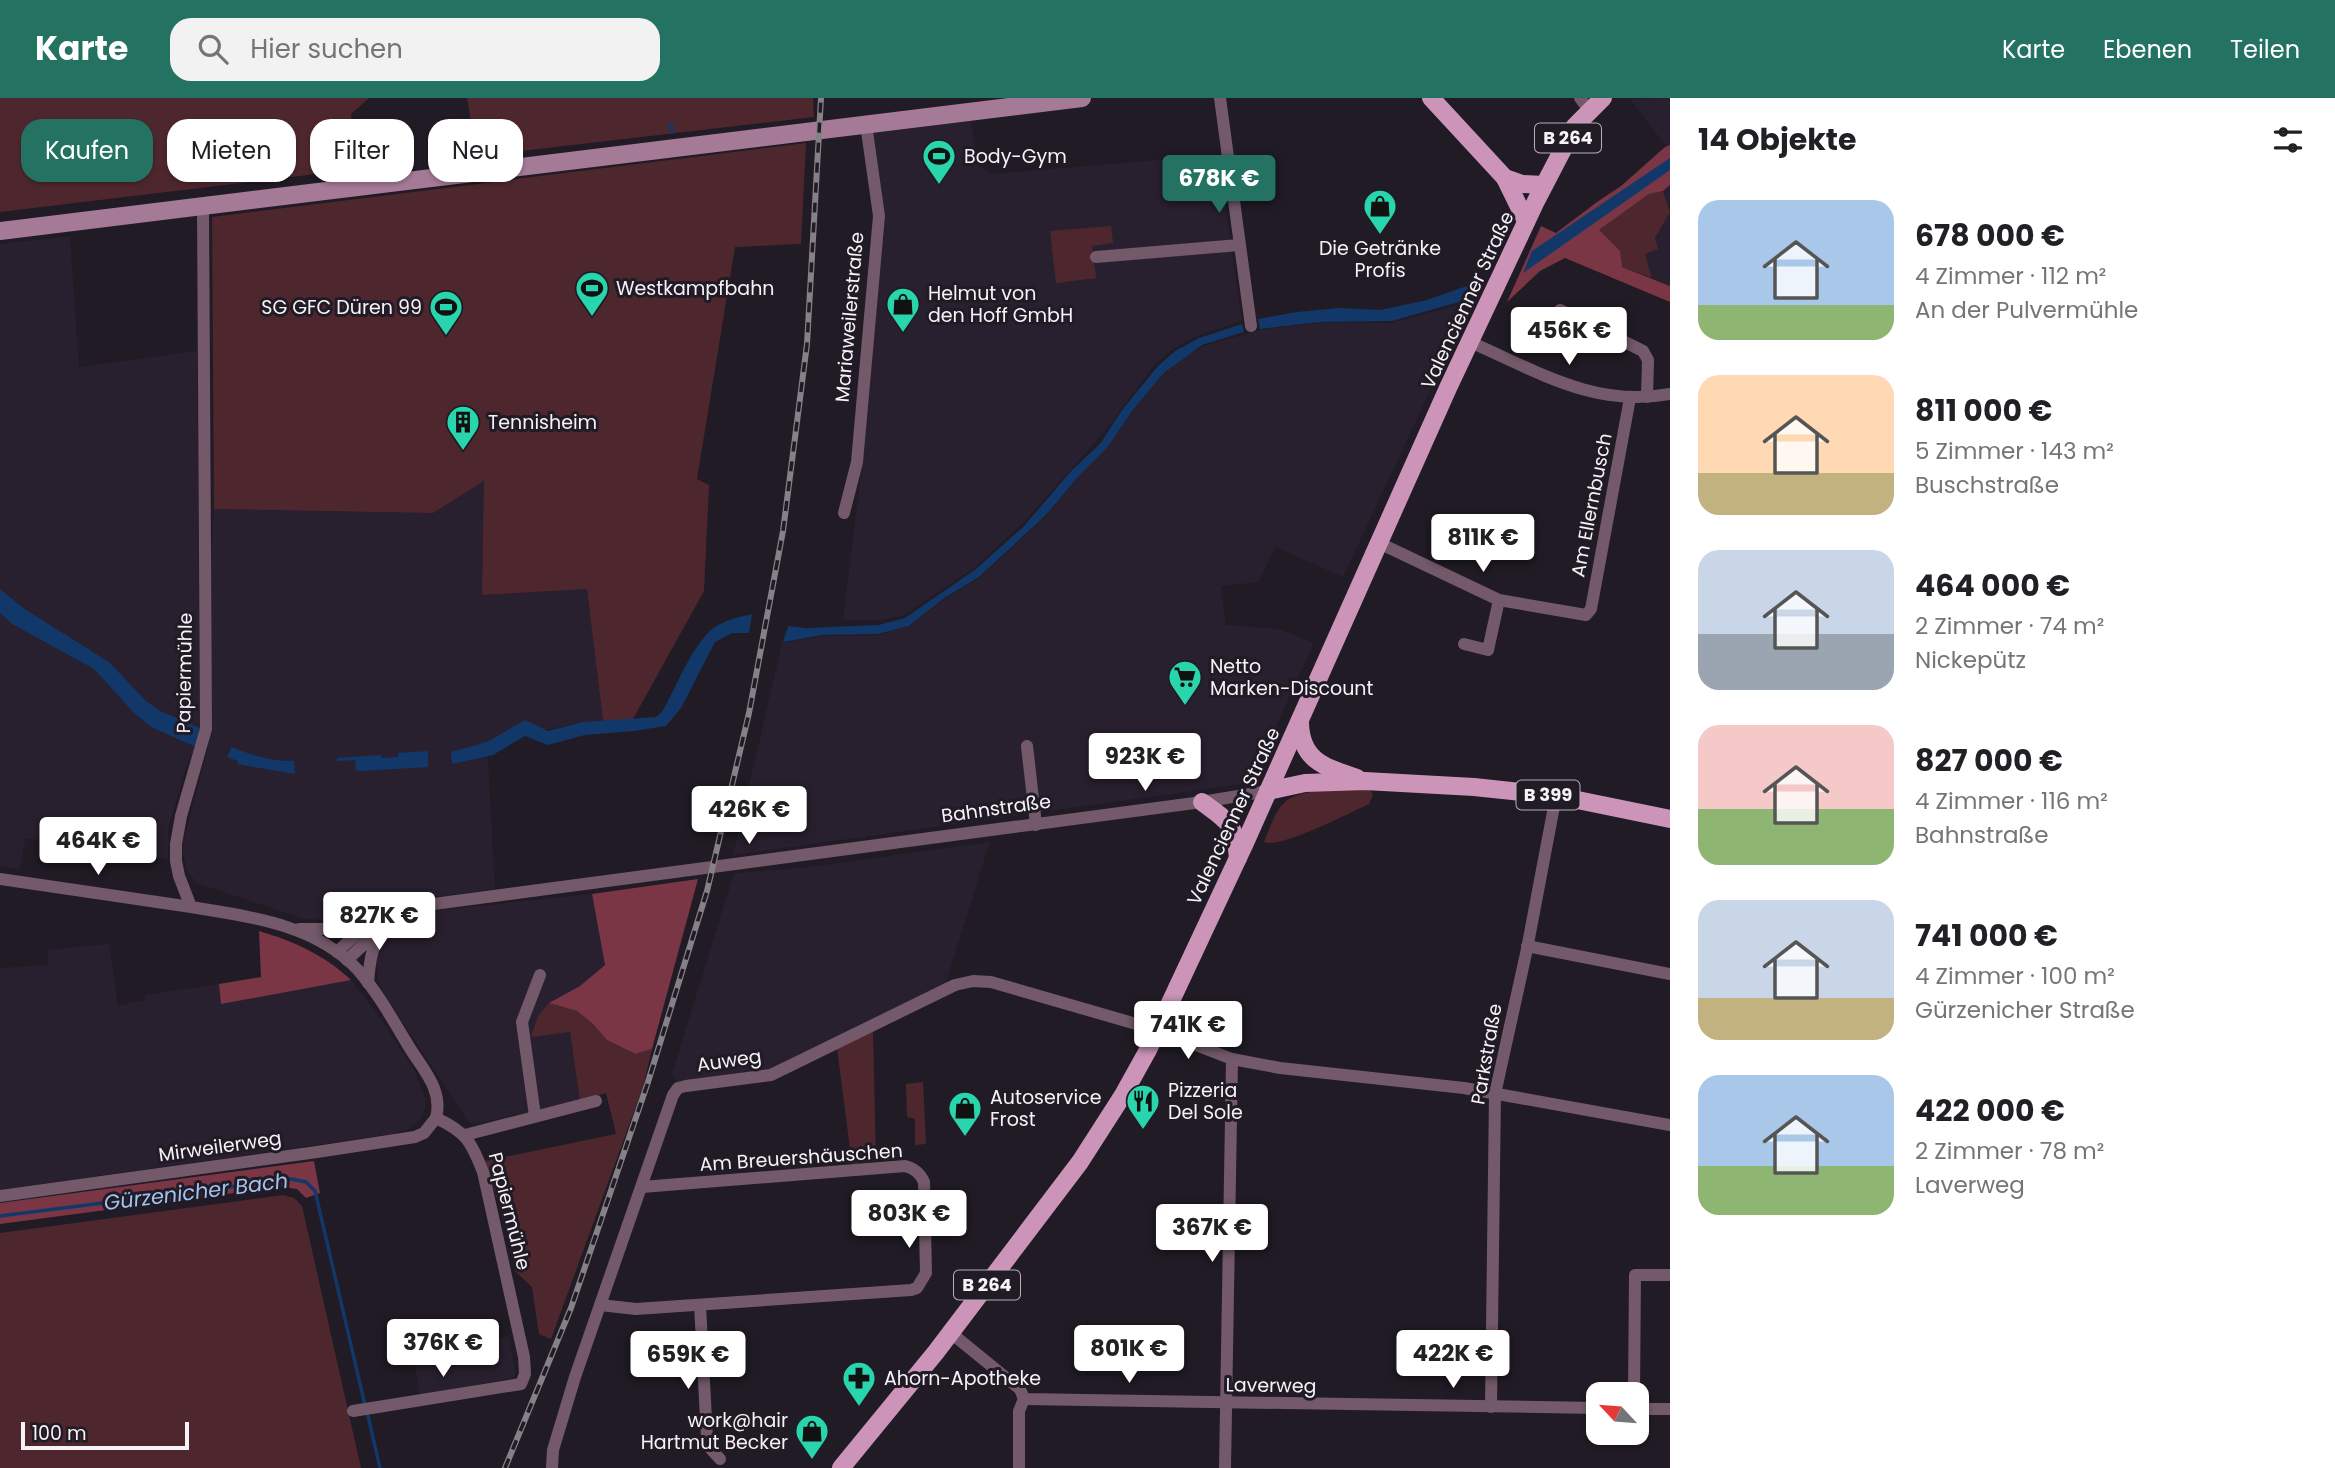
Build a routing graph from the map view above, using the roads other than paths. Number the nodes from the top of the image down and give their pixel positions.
1 (1082, 98) edge
2 (1220, 98) edge
3 (1431, 98) edge
4 (1591, 102) edge
5 (866, 124) junction
6 (1505, 178) junction
7 (1544, 185) junction
8 (203, 206) junction
9 (1526, 221) junction
10 (0, 232) edge
11 (1239, 245) junction
12 (1096, 257) dead end
13 (1560, 310) dead end
14 (1251, 326) dead end
15 (1469, 342) junction
16 (1670, 394) edge
17 (1647, 397) junction
18 (1630, 398) junction
19 (845, 513) dead end
20 (1379, 543) junction
21 (1499, 600) junction
22 (1464, 643) dead end
23 (1300, 719) junction
24 (1027, 746) dead end
25 (1365, 781) junction
26 (1268, 791) junction
27 (1556, 796) junction
28 (1202, 803) junction
29 (1670, 818) edge
30 (1036, 825) junction
31 (1238, 858) junction
32 (0, 879) edge
33 (191, 907) junction
34 (411, 907) junction
35 (392, 920) junction
36 (373, 922) junction
37 (291, 929) junction
38 (1527, 946) junction
39 (342, 956) junction
40 (1670, 974) edge
41 (540, 975) dead end
42 (368, 984) junction
43 (1157, 1030) junction
44 (1232, 1059) junction
45 (1495, 1094) junction
46 (596, 1101) dead end
47 (535, 1116) junction
48 (436, 1118) junction
49 (1670, 1125) edge
50 (465, 1135) junction
51 (642, 1187) junction
52 (0, 1196) edge
53 (1670, 1275) edge
54 (700, 1305) junction
55 (600, 1306) junction
56 (951, 1333) junction
57 (1634, 1382) edge
58 (1024, 1399) junction
59 (1226, 1404) junction
60 (1491, 1407) junction
61 (1586, 1408) edge
62 (1649, 1409) edge
63 (1670, 1409) edge
64 (356, 1410) dead end
65 (720, 1459) dead end
66 (552, 1467) edge
67 (841, 1468) edge
68 (1019, 1468) edge
69 (1226, 1468) edge

1 - 5 main road
2 - 11 street
3 - 6 main road
4 - 7 main road, Valencienner Straße / B 264
5 - 8 main road
5 - 19 street, Mariaweilerstraße
6 - 7 main road
6 - 9 main road
7 - 9 main road, Valencienner Straße / B 264
8 - 10 main road
8 - 33 street, Papiermühle
9 - 15 main road, Valencienner Straße / B 264
11 - 12 street
11 - 14 street
13 - 17 street
15 - 18 street
15 - 20 main road, Valencienner Straße / B 264
16 - 17 street
17 - 18 street
18 - 21 street, Am Ellernbusch
20 - 21 street
20 - 23 main road, Valencienner Straße / B 264
21 - 22 street
23 - 25 main road
23 - 26 main road, Valencienner Straße / B 264
24 - 30 street
25 - 26 main road, Bahnstraße / B 399
25 - 27 main road, Bahnstraße / B 399
26 - 28 street, Bahnstraße
26 - 31 main road, Valencienner Straße / B 264
27 - 29 main road, Bahnstraße / B 399
27 - 38 street, Parkstraße
28 - 30 street, Bahnstraße
28 - 31 main road
30 - 34 street, Bahnstraße
31 - 43 main road, Valencienner Straße / B 264
32 - 33 street
33 - 37 street
34 - 35 street, Bahnstraße
34 - 36 street, Bahnstraße
35 - 39 street, Bahnstraße
35 - 42 street, Bahnstraße
36 - 37 street, Bahnstraße
36 - 39 street, Bahnstraße
37 - 39 street
38 - 40 street
38 - 45 street, Parkstraße
39 - 42 street
41 - 47 street
42 - 48 street
43 - 44 street
43 - 51 street, Auweg
43 - 56 main road, Valencienner Straße / B 264
44 - 45 street
44 - 59 street
45 - 49 street
45 - 60 street, Parkstraße
46 - 47 street
47 - 50 street
48 - 50 street, Papiermühle
48 - 52 street, Mirweilerweg
50 - 64 street, Papiermühle
51 - 54 street, Am Breuershäuschen
51 - 55 street, Auweg
53 - 57 street
54 - 55 street, Am Breuershäuschen
54 - 65 street
55 - 66 street, Auweg
56 - 58 street
56 - 67 main road, Valencienner Straße / B 264
58 - 59 street, Laverweg
58 - 68 street
59 - 60 street, Laverweg
59 - 69 street
60 - 61 street, Laverweg
62 - 63 street

